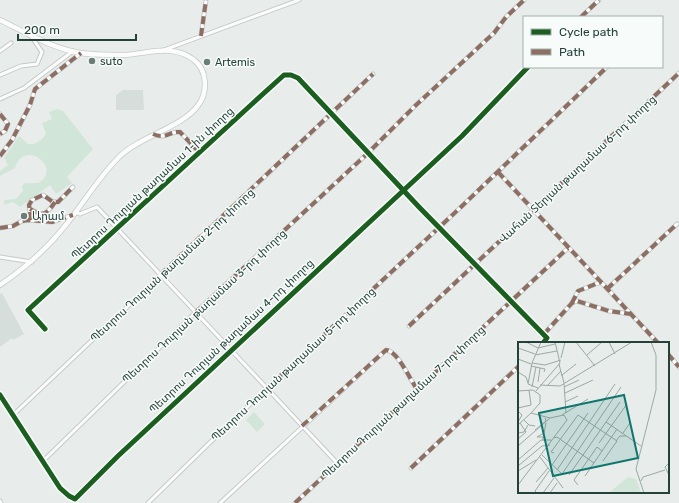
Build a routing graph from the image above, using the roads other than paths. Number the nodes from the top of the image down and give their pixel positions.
1 (206, 0) edge
2 (299, 0) edge
3 (524, 0) edge
4 (599, 0) edge
5 (582, 16) edge
6 (0, 20) edge
7 (30, 34) junction
8 (201, 36) junction
9 (11, 43) dead end
10 (162, 50) junction
11 (0, 51) edge
12 (73, 51) junction
13 (81, 53) junction
14 (527, 68) edge
15 (606, 68) edge
16 (679, 73) edge
17 (374, 74) dead end
18 (0, 75) edge
19 (0, 99) edge
20 (0, 114) edge
21 (332, 114) junction
22 (0, 134) edge
23 (153, 134) junction
24 (199, 152) junction
25 (368, 153) junction
26 (0, 156) edge
27 (498, 172) junction
28 (73, 187) dead end
29 (403, 190) junction
30 (55, 202) junction
31 (30, 209) junction
32 (533, 210) junction
33 (74, 213) junction
34 (31, 220) junction
35 (676, 224) dead end
36 (439, 226) junction
37 (0, 228) edge
38 (117, 229) junction
39 (568, 248) junction
40 (0, 257) edge
41 (32, 262) junction
42 (476, 265) junction
43 (161, 274) junction
44 (601, 282) junction
45 (0, 285) edge
46 (607, 289) junction
47 (511, 301) junction
48 (572, 303) junction
49 (196, 312) junction
50 (631, 314) junction
51 (409, 326) dead end
52 (45, 329) dead end
53 (544, 334) junction
54 (544, 342) edge
55 (657, 342) edge
56 (232, 349) junction
57 (669, 355) edge
58 (679, 366) edge
59 (518, 367) edge
60 (267, 388) junction
61 (417, 389) junction
62 (0, 395) edge
63 (12, 416) junction
64 (302, 426) junction
65 (43, 462) junction
66 (338, 464) junction
67 (411, 468) dead end
68 (148, 503) edge
69 (220, 503) edge
70 (295, 503) edge

1 - 8 street
2 - 8 street
3 - 25 street, Պետրոս Դուրյան թաղամաս 3-րդ փողոց
4 - 5 street
6 - 7 main road
7 - 12 main road
7 - 18 street
8 - 10 street
9 - 11 street
10 - 13 main road
10 - 23 main road
12 - 13 main road
12 - 19 street
13 - 26 street
14 - 29 street, Պետրոս Դուրյան թաղամաս 4-րդ փողոց
15 - 27 street, Պետրոս Դուրյան թաղամաս 5-րդ փողոց
16 - 32 street, Վահան Տերյան թաղամաս 6-րդ փողոց
17 - 21 street, Պետրոս Դուրյան թաղամաս 2-րդ փողոց
20 - 22 street
21 - 24 street, Պետրոս Դուրյան թաղամաս 1-ին փողոց
21 - 25 street
21 - 43 street, Պետրոս Դուրյան թաղամաս 2-րդ փողոց
23 - 24 street
23 - 33 main road
24 - 38 street, Պետրոս Դուրյան թաղամաս 1-ին փողոց
25 - 29 street
25 - 49 street, Պետրոս Դուրյան թաղամաս 3-րդ փողոց
27 - 32 street
27 - 36 street, Պետրոս Դուրյան թաղամաս 5-րդ փողոց
28 - 30 street
29 - 36 street
29 - 56 street, Պետրոս Դուրյան թաղամաս 4-րդ փողոց
30 - 31 street
30 - 31 street
31 - 34 street
32 - 39 street
32 - 42 street, Վահան Տերյան թաղամաս 6-րդ փողոց
33 - 34 street
33 - 38 street
33 - 41 main road
34 - 37 street
35 - 46 street
36 - 42 street
36 - 60 street, Պետրոս Դուրյան թաղամաս 5-րդ փողոց
38 - 43 street
38 - 52 street, Պետրոս Դուրյան թաղամաս 1-ին փողոց
39 - 44 street
39 - 47 street, Պետրոս Դուրյան թաղամաս 7-րդ փողոց
40 - 41 street
41 - 45 main road
42 - 47 street
42 - 51 street, Վահան Տերյան թաղամաս 6-րդ փողոց
43 - 49 street
43 - 63 street, Պետրոս Դուրյան թաղամաս 2-րդ փողոց
44 - 46 street
44 - 48 street
46 - 50 street
47 - 53 street
47 - 61 street, Պետրոս Դուրյան թաղամաս 7-րդ փողոց
48 - 50 street
48 - 53 street
49 - 56 street
49 - 65 street, Պետրոս Դուրյան թաղամաս 3-րդ փողոց
50 - 55 street
53 - 54 street
56 - 60 street
56 - 65 street, Պետրոս Դուրյան թաղամաս 4-րդ փողոց
57 - 58 street
59 - 67 street
60 - 64 street
60 - 68 street, Պետրոս Դուրյան թաղամաս 5-րդ փողոց
61 - 64 street
61 - 66 street, Պետրոս Դուրյան թաղամաս 7-րդ փողոց
62 - 63 street
63 - 65 street
64 - 66 street
64 - 69 street
66 - 70 street, Պետրոս Դուրյան թաղամաս 7-րդ փողոց

